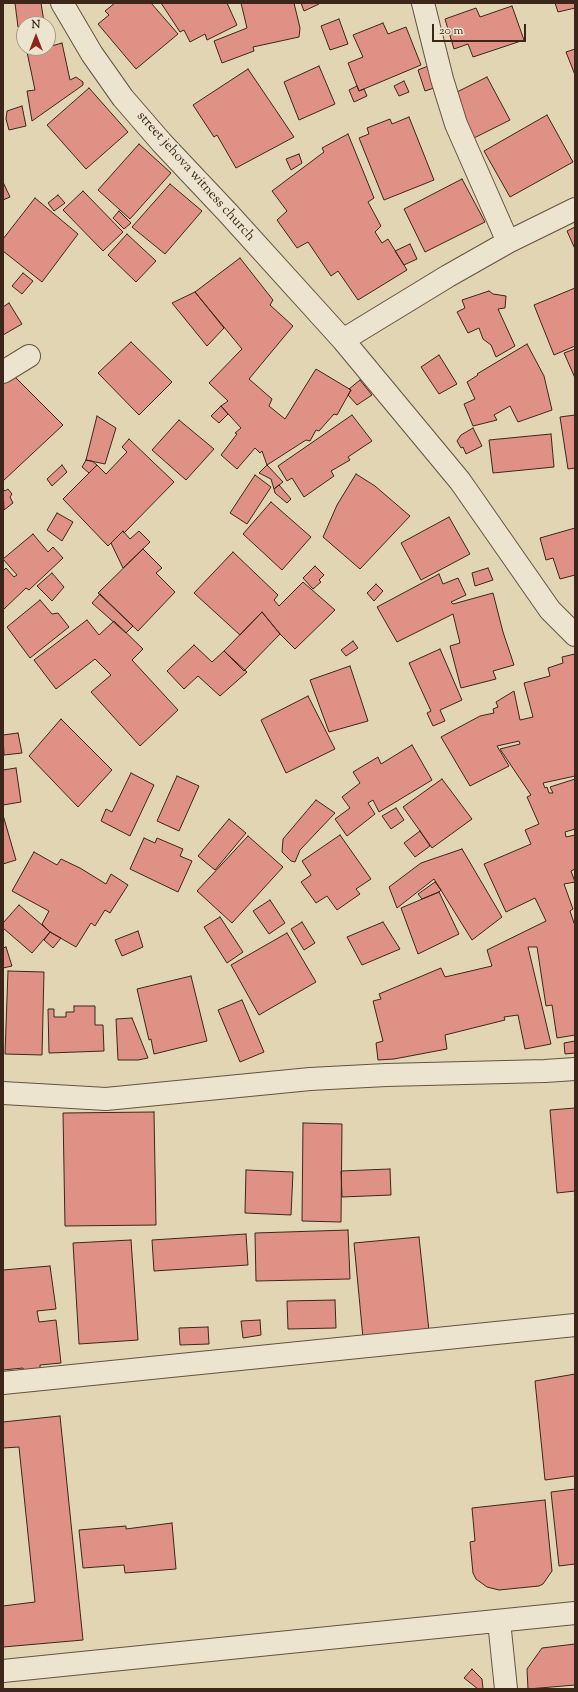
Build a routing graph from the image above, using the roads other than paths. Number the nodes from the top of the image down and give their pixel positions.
1 (62, 3) edge
2 (423, 3) edge
3 (575, 209) edge
4 (508, 242) junction
5 (343, 340) junction
6 (29, 356) dead end
7 (3, 372) edge
8 (575, 636) edge
9 (575, 1069) edge
10 (3, 1093) edge
11 (575, 1325) edge
12 (3, 1383) edge
13 (575, 1613) edge
14 (499, 1621) junction
15 (3, 1671) edge
16 (506, 1689) edge

1 - 5 street, street jehova witness church
2 - 4 street
3 - 4 street
4 - 5 street
5 - 8 street, street jehova witness church
6 - 7 street
9 - 10 street
11 - 12 street
13 - 14 street
14 - 15 street
14 - 16 street

